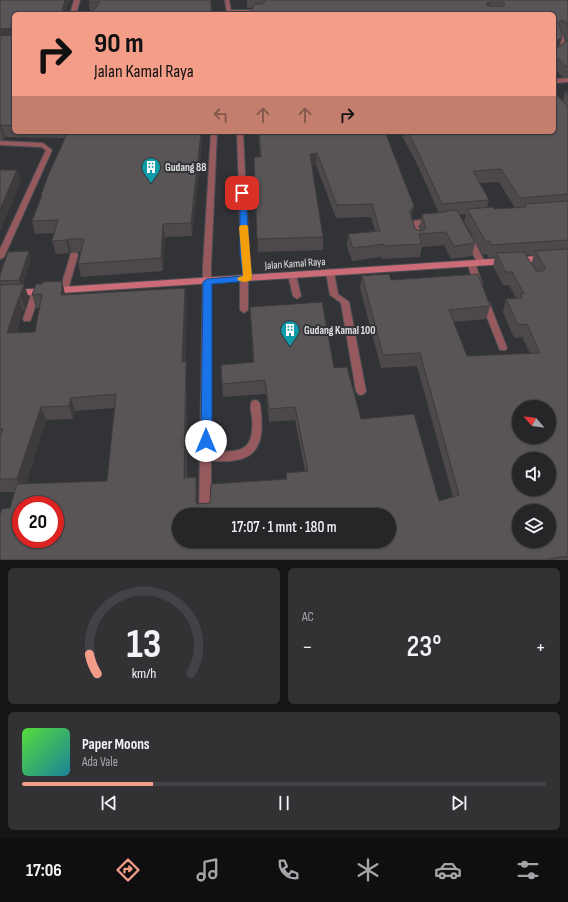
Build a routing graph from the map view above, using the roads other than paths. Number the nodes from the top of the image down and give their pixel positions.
1 (77, 0) edge
2 (227, 0) edge
3 (262, 11) edge
4 (74, 12) edge
5 (229, 12) edge
6 (246, 12) edge
7 (560, 33) edge
8 (556, 53) edge
9 (568, 80) edge
10 (556, 81) edge
11 (214, 134) edge
12 (240, 134) edge
13 (0, 143) edge
14 (436, 220) edge
15 (466, 233) edge
16 (419, 241) edge
17 (74, 254) dead end
18 (0, 257) edge
19 (568, 257) edge
20 (476, 263) junction
21 (330, 272) junction
22 (292, 275) junction
23 (246, 278) junction
24 (207, 282) junction
25 (64, 290) junction
26 (36, 292) junction
27 (0, 294) edge
28 (297, 296) dead end
29 (244, 310) dead end
30 (27, 319) dead end
31 (503, 348) dead end
32 (361, 391) dead end
33 (255, 404) dead end
34 (206, 457) junction
35 (205, 508) edge
36 (205, 548) edge
37 (205, 560) edge

1 - 4 street
2 - 5 lane
3 - 6 lane
7 - 8 lane
9 - 10 lane
11 - 24 lane
12 - 23 lane
13 - 18 lane
14 - 16 lane
15 - 20 lane
17 - 25 lane
19 - 20 main road, Jalan Kamal Raya
20 - 21 main road, Jalan Kamal Raya
20 - 31 lane
21 - 22 main road, Jalan Kamal Raya
21 - 32 lane
22 - 23 main road, Jalan Kamal Raya
22 - 28 lane
23 - 24 main road, Jalan Kamal Raya
23 - 29 lane
24 - 25 main road, Jalan Kamal Raya
24 - 34 lane
25 - 26 main road, Jalan Kamal Raya
26 - 27 main road, Jalan Kamal Raya
26 - 30 lane
33 - 34 lane
34 - 35 lane
36 - 37 lane

